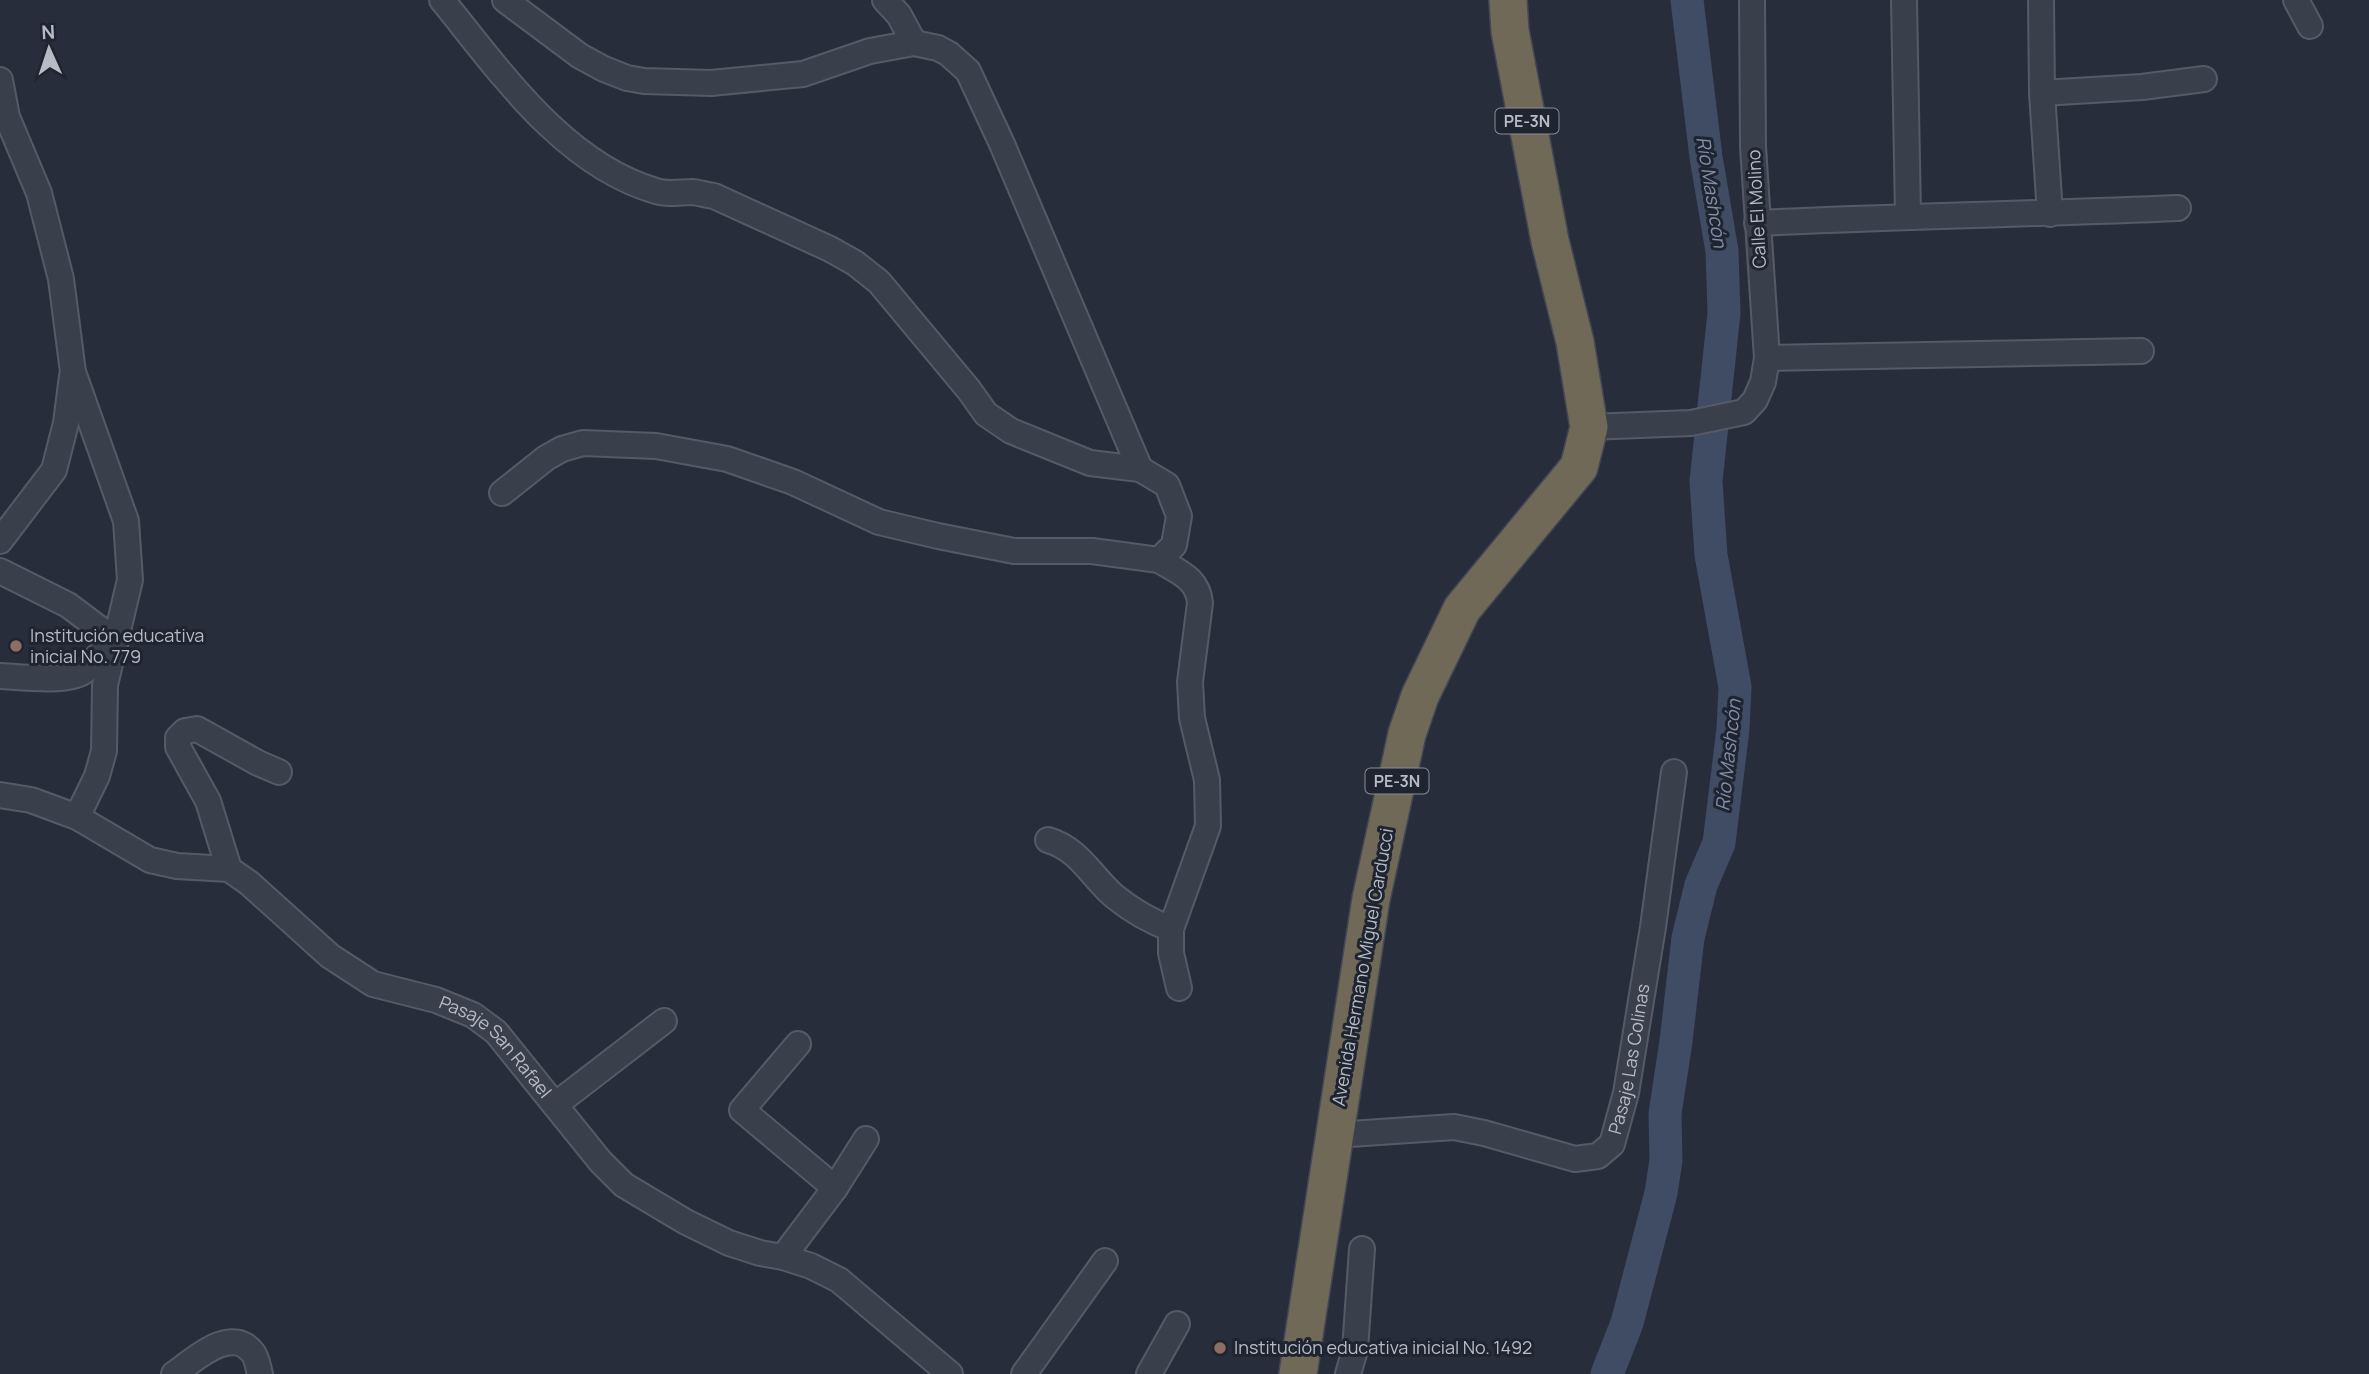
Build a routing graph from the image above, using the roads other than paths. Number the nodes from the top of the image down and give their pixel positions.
1 (442, 0) edge
2 (505, 0) edge
3 (885, 0) edge
4 (1508, 0) edge
5 (1752, 0) edge
6 (1904, 0) edge
7 (2041, 0) edge
8 (2296, 0) edge
9 (2310, 26) dead end
10 (914, 43) junction
11 (0, 79) edge
12 (2204, 79) dead end
13 (2042, 93) junction
14 (2178, 208) dead end
15 (2050, 214) junction
16 (1908, 216) junction
17 (1757, 223) junction
18 (2141, 351) dead end
19 (1767, 358) junction
20 (73, 372) junction
21 (1589, 427) junction
22 (1140, 469) junction
23 (502, 493) dead end
24 (0, 541) edge
25 (1159, 560) junction
26 (0, 571) edge
27 (114, 646) junction
28 (0, 676) edge
29 (279, 772) dead end
30 (1674, 772) dead end
31 (0, 795) edge
32 (77, 817) junction
33 (1048, 840) dead end
34 (229, 869) junction
35 (1171, 929) junction
36 (1179, 988) dead end
37 (664, 1021) dead end
38 (798, 1044) dead end
39 (555, 1105) junction
40 (1335, 1135) junction
41 (866, 1139) dead end
42 (835, 1188) junction
43 (1362, 1249) dead end
44 (783, 1257) junction
45 (1105, 1261) dead end
46 (1177, 1324) dead end
47 (174, 1374) edge
48 (260, 1374) edge
49 (950, 1374) edge
50 (1024, 1374) edge
51 (1150, 1374) edge
52 (1298, 1374) edge
53 (1348, 1374) edge

1 - 22 street
2 - 10 street
3 - 10 street
4 - 21 highway, Avenida Hermano Miguel Carducci / PE-3N
5 - 17 street, Calle El Molino
6 - 16 street
7 - 13 street
8 - 9 street
10 - 22 street
11 - 20 street
12 - 13 street
13 - 15 street
14 - 15 street
15 - 16 street
16 - 17 street
17 - 19 street, Calle El Molino
18 - 19 street
19 - 21 street, Calle El Molino
20 - 24 street
20 - 27 street
21 - 40 highway, Avenida Hermano Miguel Carducci / PE-3N
22 - 25 street
23 - 25 street
25 - 35 street
26 - 27 street
27 - 28 street
27 - 32 street
29 - 34 street
30 - 40 street, Pasaje Las Colinas
31 - 32 street
32 - 34 street
33 - 35 street
34 - 39 street, Pasaje San Rafael
35 - 36 street
37 - 39 street
38 - 42 street
39 - 44 street, Pasaje San Rafael
40 - 52 highway, Avenida Hermano Miguel Carducci / PE-3N
41 - 42 street
42 - 44 street
43 - 53 street
44 - 49 street, Pasaje San Rafael
45 - 50 street
46 - 51 street
47 - 48 street

